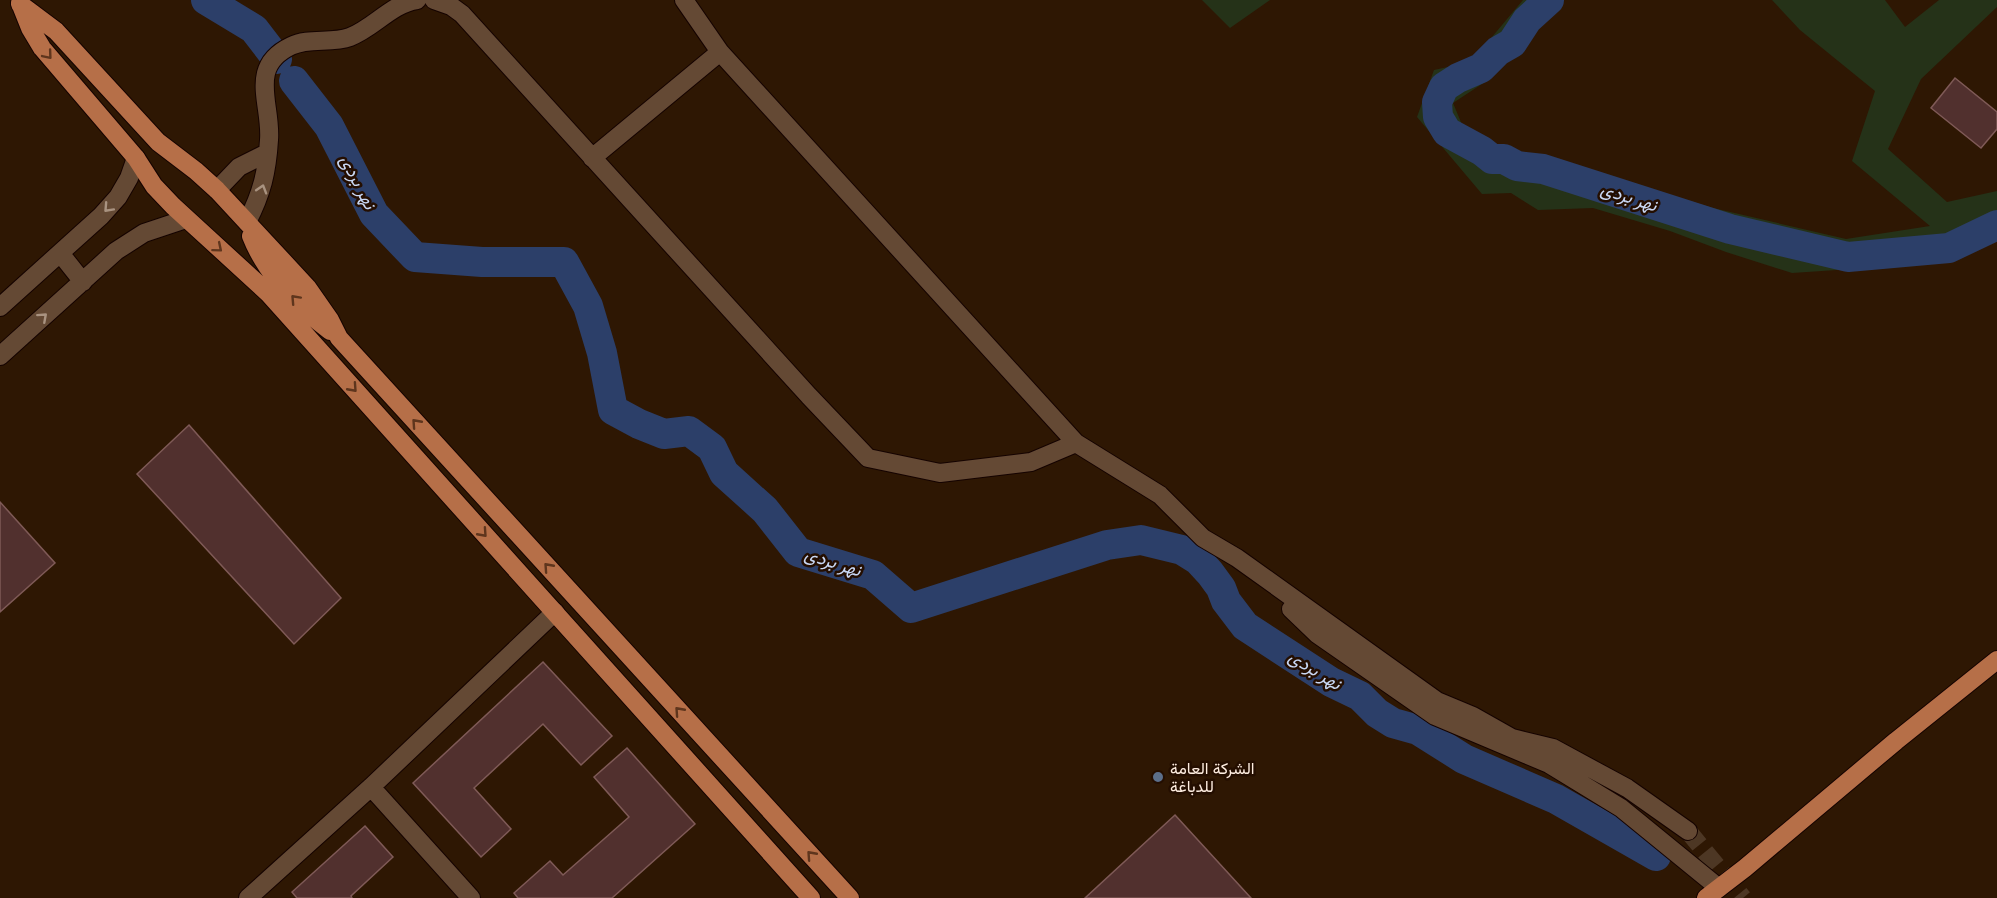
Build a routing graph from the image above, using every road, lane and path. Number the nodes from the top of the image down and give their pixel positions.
1 (417, 0) edge
2 (434, 0) edge
3 (684, 0) edge
4 (19, 2) edge
5 (720, 52) junction
6 (267, 153) junction
7 (136, 158) junction
8 (592, 158) junction
9 (217, 190) junction
10 (186, 219) junction
11 (247, 222) junction
12 (60, 253) junction
13 (83, 282) junction
14 (0, 307) edge
15 (0, 356) edge
16 (1076, 443) junction
17 (1237, 558) junction
18 (555, 612) junction
19 (1997, 660) edge
20 (370, 787) junction
21 (1688, 831) tunnel mouth
22 (1712, 893) edge
23 (248, 898) edge
24 (471, 898) edge
25 (812, 898) edge
26 (850, 898) edge

1 - 6 street
2 - 8 street
3 - 5 street
4 -> 7 main road
4 - 9 main road
5 - 8 street
5 - 16 street
6 - 9 street
11 -> 6 street
7 - 10 main road
7 -> 12 street
8 - 16 street
9 - 11 main road
10 - 13 street
10 -> 18 main road
26 -> 11 main road
12 - 13 street
12 - 14 street
15 -> 13 street
16 - 17 street
17 - 21 street
17 - 22 street
18 - 20 street
18 - 25 main road
19 - 22 main road
20 - 23 street
20 - 24 street

